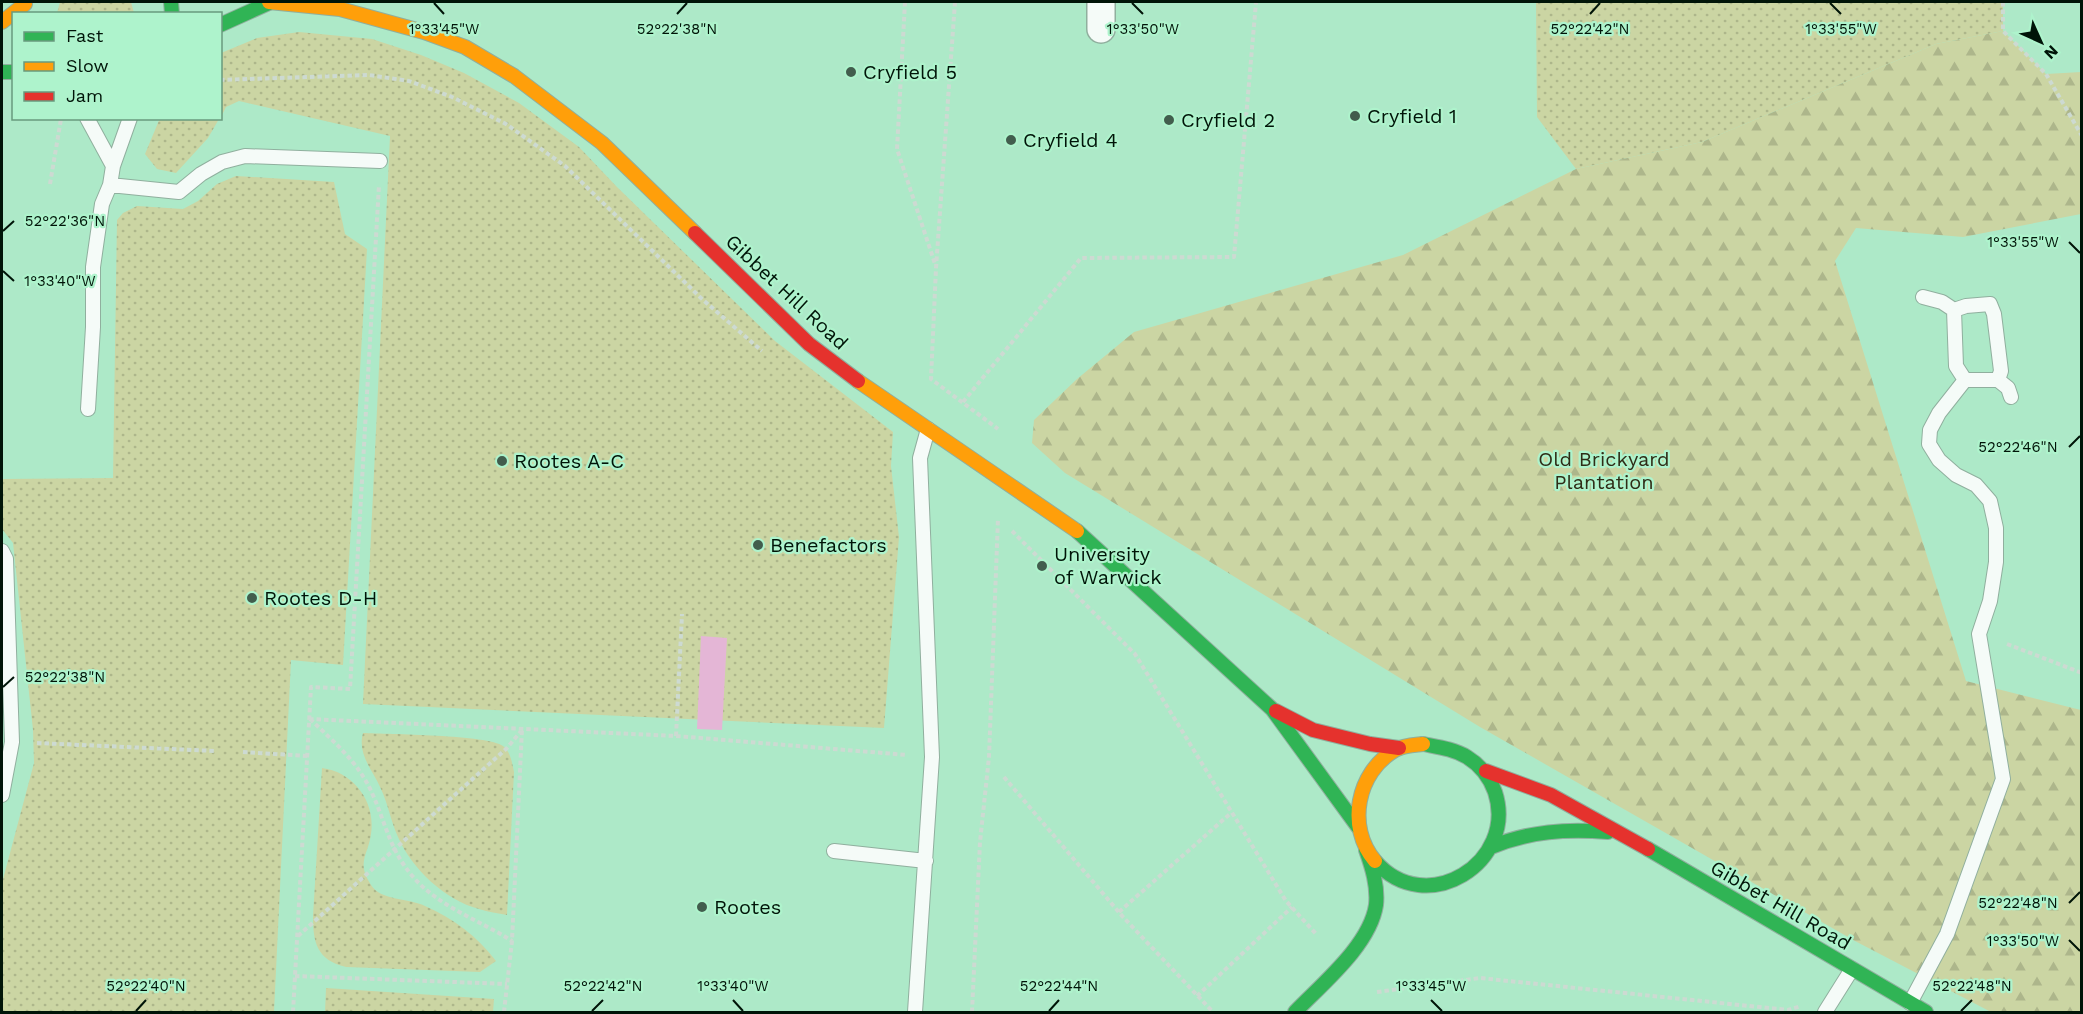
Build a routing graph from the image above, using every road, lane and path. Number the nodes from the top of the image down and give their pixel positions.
1 (270, 2) edge
2 (905, 2) edge
3 (955, 2) edge
4 (1101, 2) edge
5 (1256, 2) edge
6 (2003, 2) edge
7 (222, 24) edge
8 (1101, 29) dead end
9 (222, 80) edge
10 (61, 120) edge
11 (88, 120) edge
12 (129, 120) edge
13 (2082, 136) edge
14 (380, 161) joint
15 (113, 166) junction
16 (50, 184) dead end
17 (110, 185) junction
18 (936, 268) junction
19 (1923, 297) dead end
20 (1954, 310) junction
21 (770, 357) dead end
22 (1965, 380) junction
23 (1998, 380) junction
24 (2011, 398) dead end
25 (963, 402) junction
26 (88, 409) dead end
27 (928, 429) junction
28 (998, 429) dead end
29 (993, 514) dead end
30 (999, 518) junction
31 (2, 551) edge
32 (682, 614) dead end
33 (1979, 634) junction
34 (2082, 673) edge
35 (1272, 709) junction
36 (309, 719) junction
37 (522, 729) junction
38 (676, 736) junction
39 (12, 742) junction
40 (1399, 748) junction
41 (215, 751) dead end
42 (243, 752) dead end
43 (307, 756) junction
44 (932, 757) junction
45 (1486, 771) junction
46 (1004, 777) dead end
47 (2, 795) edge
48 (1231, 813) junction
49 (1358, 827) junction
50 (1616, 833) junction
51 (1491, 847) junction
52 (1365, 849) junction
53 (393, 850) junction
54 (834, 851) dead end
55 (926, 861) junction
56 (1292, 907) junction
57 (1119, 912) junction
58 (1317, 934) dead end
59 (297, 937) junction
60 (513, 941) junction
61 (1852, 969) junction
62 (295, 976) junction
63 (507, 984) junction
64 (1377, 992) dead end
65 (1197, 996) junction
66 (1910, 1003) junction
67 (1802, 1006) dead end
68 (293, 1012) edge
69 (504, 1012) edge
70 (915, 1012) edge
71 (972, 1012) edge
72 (1213, 1012) edge
73 (1295, 1012) edge
74 (1825, 1012) edge
75 (1926, 1012) edge

1 - 7 street, Gibbet Hill Road
1 - 27 street, Gibbet Hill Road
2 - 18 path
3 - 18 path
4 - 8 street
5 - 25 path
6 - 13 path
9 - 21 path
10 - 16 path
11 - 15 lane
12 - 15 lane
14 - 17 lane
14 - 36 path
15 - 17 lane
17 - 26 lane
18 - 25 path
19 - 20 lane
20 - 22 lane
20 - 23 lane
22 - 23 lane
22 - 33 lane
23 - 24 lane
25 - 28 path
27 - 35 street, Gibbet Hill Road
27 - 44 lane
29 - 30 path
30 - 48 path
30 - 71 path
31 - 39 lane
32 - 38 path
33 - 34 path
33 - 66 lane
35 - 40 street, Gibbet Hill Road
35 - 49 street, Gibbet Hill Road
36 - 37 path
36 - 43 path
36 - 53 path
37 - 38 path
37 - 53 path
37 - 60 path
38 - 44 path
39 - 41 path
39 - 47 lane
40 - 45 street
40 - 49 street
42 - 43 path
43 - 59 path
44 - 55 lane
45 - 50 street, Gibbet Hill Road
45 - 51 street
46 - 57 path
48 - 56 path
48 - 57 path
49 - 52 street
50 - 51 street, Gibbet Hill Road
50 - 61 street, Gibbet Hill Road
51 - 52 street
52 - 73 street
53 - 59 path
53 - 60 path
54 - 55 lane
55 - 70 lane
56 - 58 path
56 - 65 path
57 - 65 path
59 - 62 path
60 - 63 path
61 - 66 street, Gibbet Hill Road
61 - 74 lane
62 - 63 path
62 - 68 path
63 - 69 path
64 - 67 path
65 - 72 path
66 - 75 street, Gibbet Hill Road

